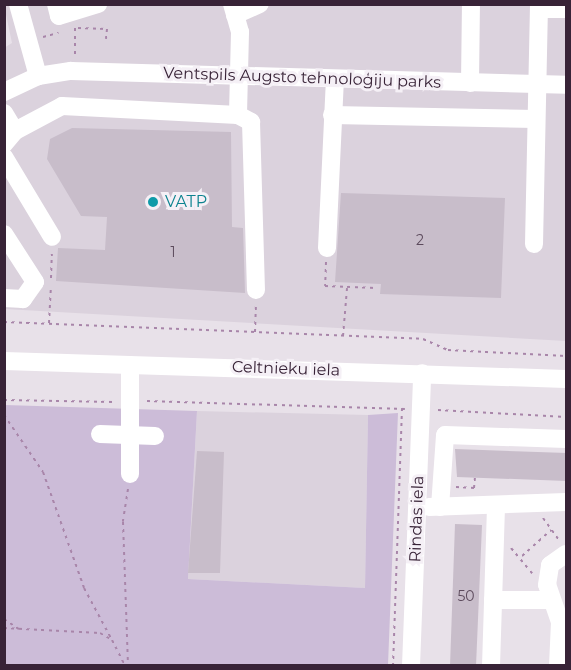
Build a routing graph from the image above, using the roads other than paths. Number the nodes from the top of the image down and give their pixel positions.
1 (18, 4) edge
2 (56, 4) edge
3 (98, 4) edge
4 (260, 4) edge
5 (471, 4) edge
6 (539, 7) edge
7 (567, 9) edge
8 (234, 10) edge
9 (38, 76) junction
10 (240, 76) junction
11 (335, 80) junction
12 (470, 83) junction
13 (537, 85) junction
14 (567, 86) edge
15 (4, 92) edge
16 (4, 113) edge
17 (238, 115) junction
18 (332, 115) junction
19 (536, 119) junction
20 (10, 137) edge
21 (4, 157) edge
22 (4, 234) edge
23 (52, 237) dead end
24 (534, 244) dead end
25 (327, 248) road end
26 (256, 290) road end
27 (4, 298) edge
28 (4, 361) edge
29 (130, 364) junction
30 (422, 373) junction
31 (567, 379) edge
32 (100, 434) dead end
33 (130, 435) junction
34 (155, 436) dead end
35 (567, 439) edge
36 (130, 474) road end
37 (567, 502) edge
38 (417, 507) junction
39 (440, 507) junction
40 (496, 508) junction
41 (564, 549) edge
42 (493, 600) junction
43 (547, 601) junction
44 (411, 666) edge
45 (491, 666) edge
46 (558, 666) edge

1 - 9 street
2 - 3 street
4 - 8 street
5 - 12 street
6 - 7 street
6 - 13 street
8 - 10 street
9 - 10 street, Ventspils Augsto tehnoloģiju parks
9 - 15 street, Ventspils Augsto tehnoloģiju parks
10 - 11 street, Ventspils Augsto tehnoloģiju parks
10 - 17 street
11 - 12 street, Ventspils Augsto tehnoloģiju parks
11 - 18 street
12 - 13 street, Ventspils Augsto tehnoloģiju parks
13 - 14 street, Ventspils Augsto tehnoloģiju parks
13 - 19 street
16 - 20 street
17 - 20 street
17 - 26 street
18 - 19 street
18 - 25 street
19 - 24 street
21 - 23 street
22 - 27 street
28 - 29 street, Celtnieku iela
29 - 30 street, Celtnieku iela
29 - 33 street
30 - 31 street, Celtnieku iela
30 - 38 street, Rindas iela
32 - 33 street
33 - 34 street
33 - 36 street
35 - 39 street
37 - 40 street
38 - 39 street
38 - 44 street, Rindas iela
39 - 40 street
40 - 42 street
41 - 43 street
42 - 43 street
42 - 45 street
43 - 46 street

